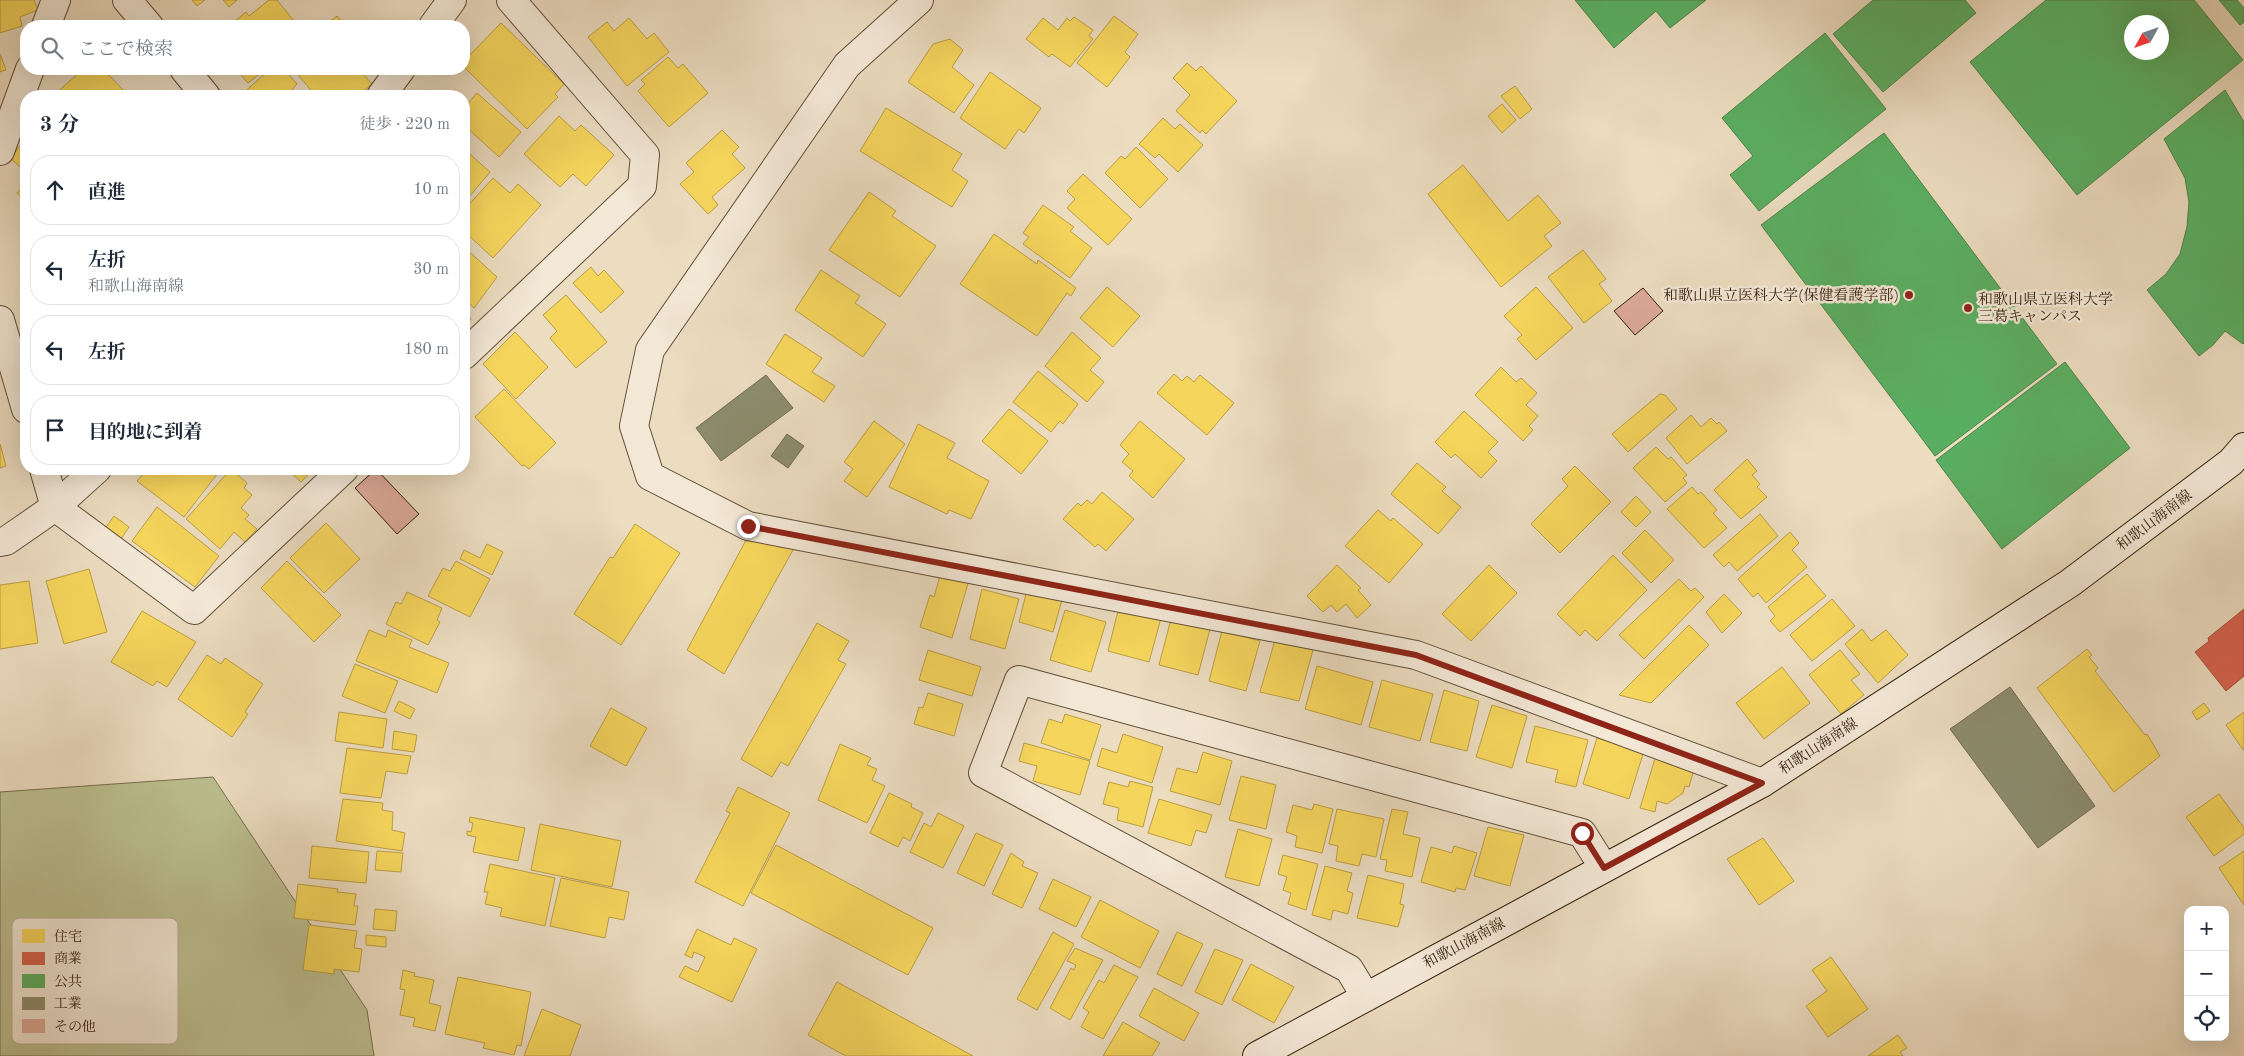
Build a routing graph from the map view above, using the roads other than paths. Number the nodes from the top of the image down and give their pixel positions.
1 (56, 0) edge
2 (127, 0) edge
3 (452, 0) edge
4 (511, 0) edge
5 (919, 0) edge
6 (48, 20) edge
7 (144, 20) edge
8 (437, 20) edge
9 (28, 75) edge
10 (189, 75) edge
11 (397, 75) edge
12 (22, 90) edge
13 (201, 90) edge
14 (385, 90) edge
15 (20, 96) edge
16 (0, 151) edge
17 (0, 320) edge
18 (470, 349) edge
19 (20, 388) edge
20 (2244, 447) edge
21 (46, 475) edge
22 (90, 475) edge
23 (338, 475) edge
24 (55, 507) junction
25 (0, 542) edge
26 (1762, 783) junction
27 (1604, 868) junction
28 (1366, 997) junction
29 (1257, 1056) edge

1 - 6 street
2 - 7 street
3 - 8 street
4 - 18 street
5 - 26 street
9 - 12 street
10 - 13 street
11 - 14 street
15 - 16 street
17 - 19 street
20 - 26 street, 和歌山海南線
21 - 24 street
22 - 24 street
23 - 24 street
24 - 25 street
26 - 27 street, 和歌山海南線
27 - 28 street, 和歌山海南線
27 - 28 street
28 - 29 street, 和歌山海南線

